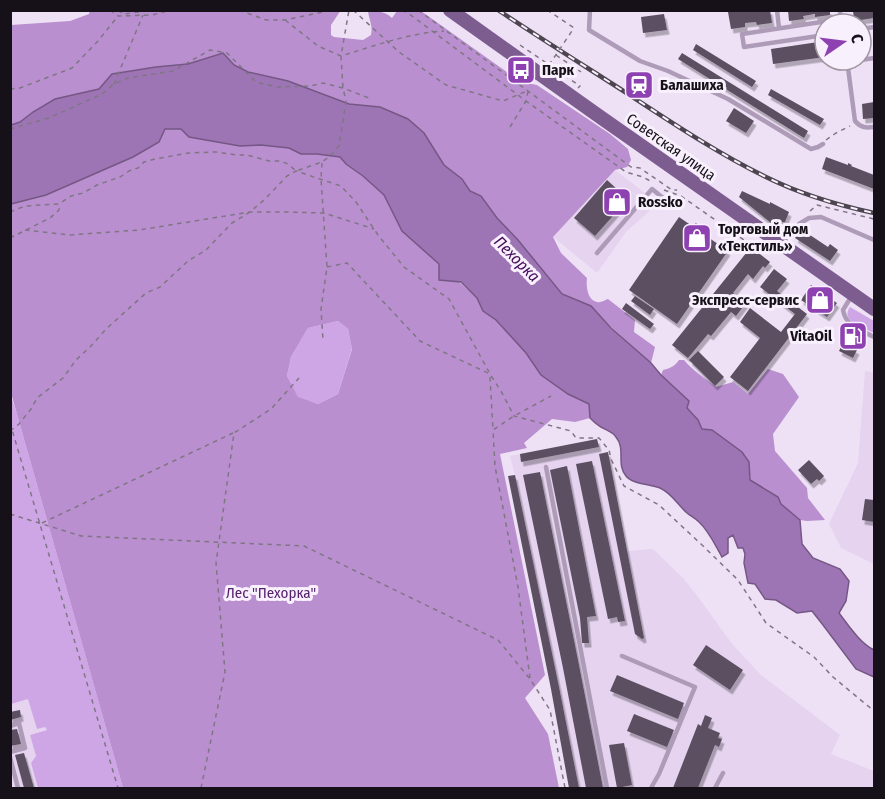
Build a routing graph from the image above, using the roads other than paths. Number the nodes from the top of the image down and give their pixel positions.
1 (450, 10) edge
2 (590, 10) edge
3 (777, 10) edge
4 (813, 24) edge
5 (779, 28) junction
6 (813, 37) edge
7 (848, 72) edge
8 (874, 127) edge
9 (823, 144) road end
10 (669, 202) dead end
11 (874, 240) edge
12 (780, 249) junction
13 (597, 253) dead end
14 (853, 295) junction
15 (873, 306) edge
16 (874, 337) edge
17 (546, 467) dead end
18 (622, 656) dead end
19 (10, 726) edge
20 (10, 752) edge
21 (10, 757) edge
22 (723, 772) dead end
23 (18, 789) edge
24 (608, 789) edge
25 (651, 789) edge
26 (715, 789) edge

1 - 12 main road, Советская улица
2 - 9 lane
3 - 5 lane
4 - 5 lane
5 - 6 lane
7 - 8 lane
10 - 13 lane
11 - 12 lane
12 - 14 main road, Советская улица
14 - 15 main road, Советская улица
14 - 16 lane
17 - 24 lane
18 - 25 lane
19 - 20 lane
21 - 23 lane
22 - 26 lane

